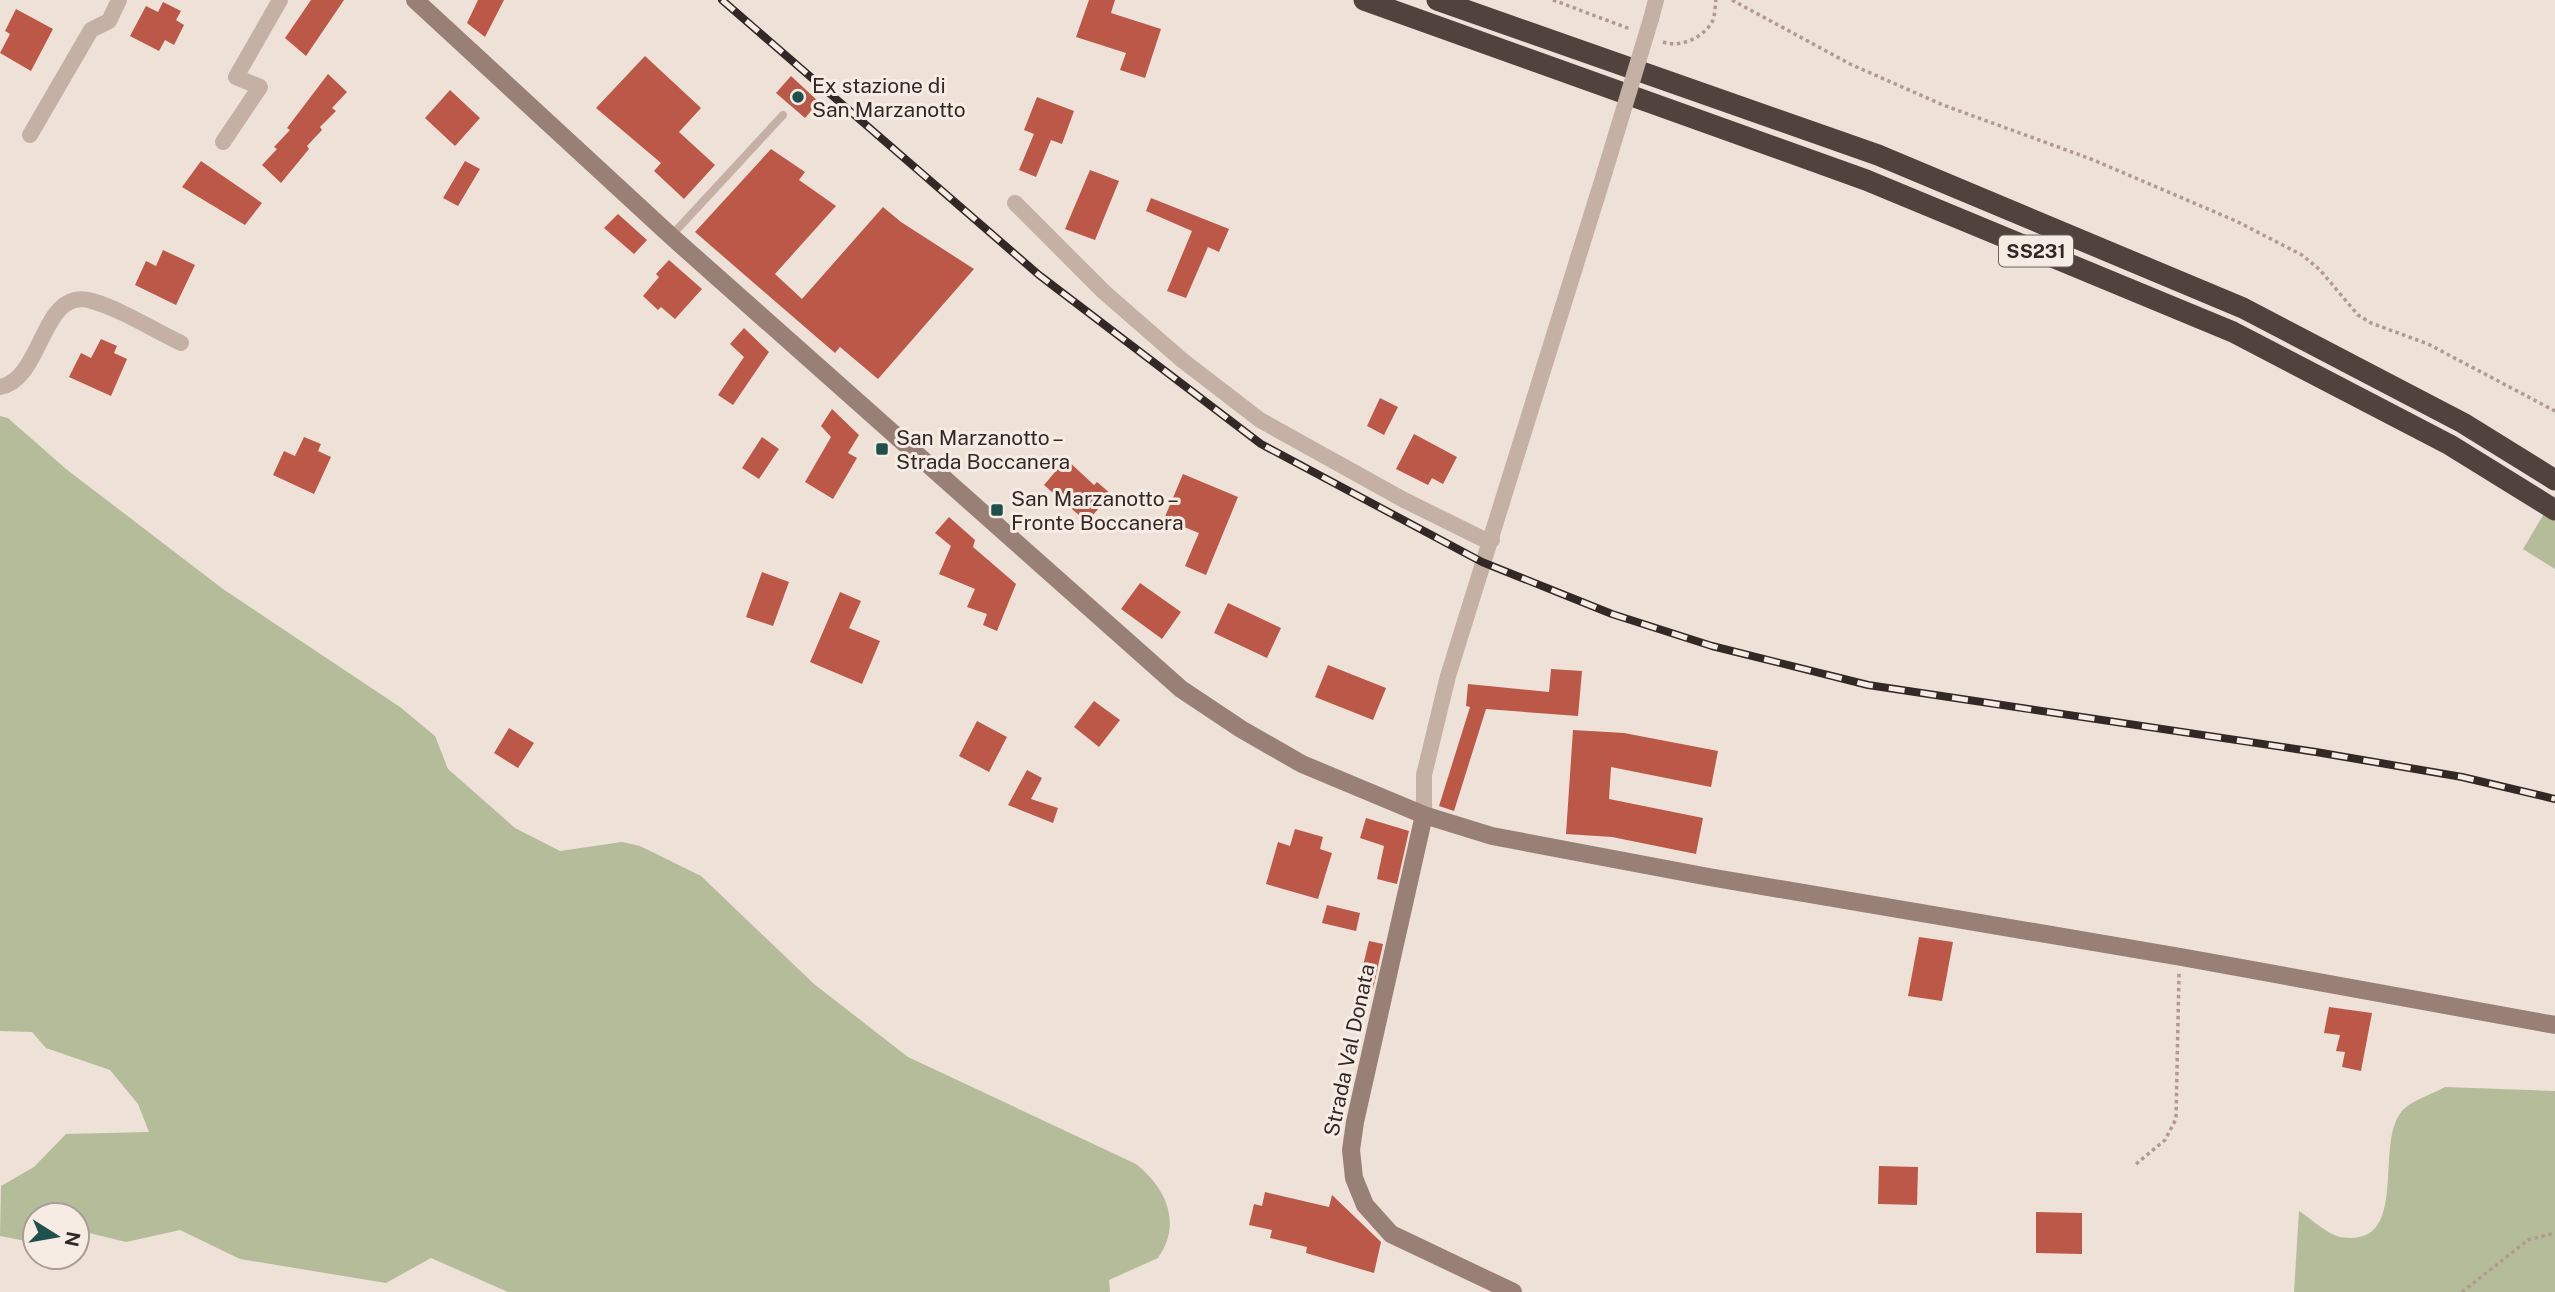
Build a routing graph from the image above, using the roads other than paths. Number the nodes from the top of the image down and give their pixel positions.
1 (119, 0) edge
2 (280, 0) edge
3 (415, 0) edge
4 (1364, 0) edge
5 (1437, 0) edge
6 (1656, 0) edge
7 (783, 115) dead end
8 (30, 135) dead end
9 (223, 142) dead end
10 (1016, 203) dead end
11 (671, 236) junction
12 (181, 343) dead end
13 (0, 387) edge
14 (2555, 480) edge
15 (2555, 510) edge
16 (1492, 540) junction
17 (1424, 815) junction
18 (2555, 1025) edge
19 (1513, 1292) edge

1 - 8 street
2 - 9 street
3 - 11 main road
4 - 15 highway, SS231
5 - 14 highway, SS231
6 - 16 street, bridge
7 - 11 lane
10 - 16 street
11 - 17 main road
12 - 13 street
16 - 17 street
17 - 18 main road
17 - 19 main road, Strada Val Donata

